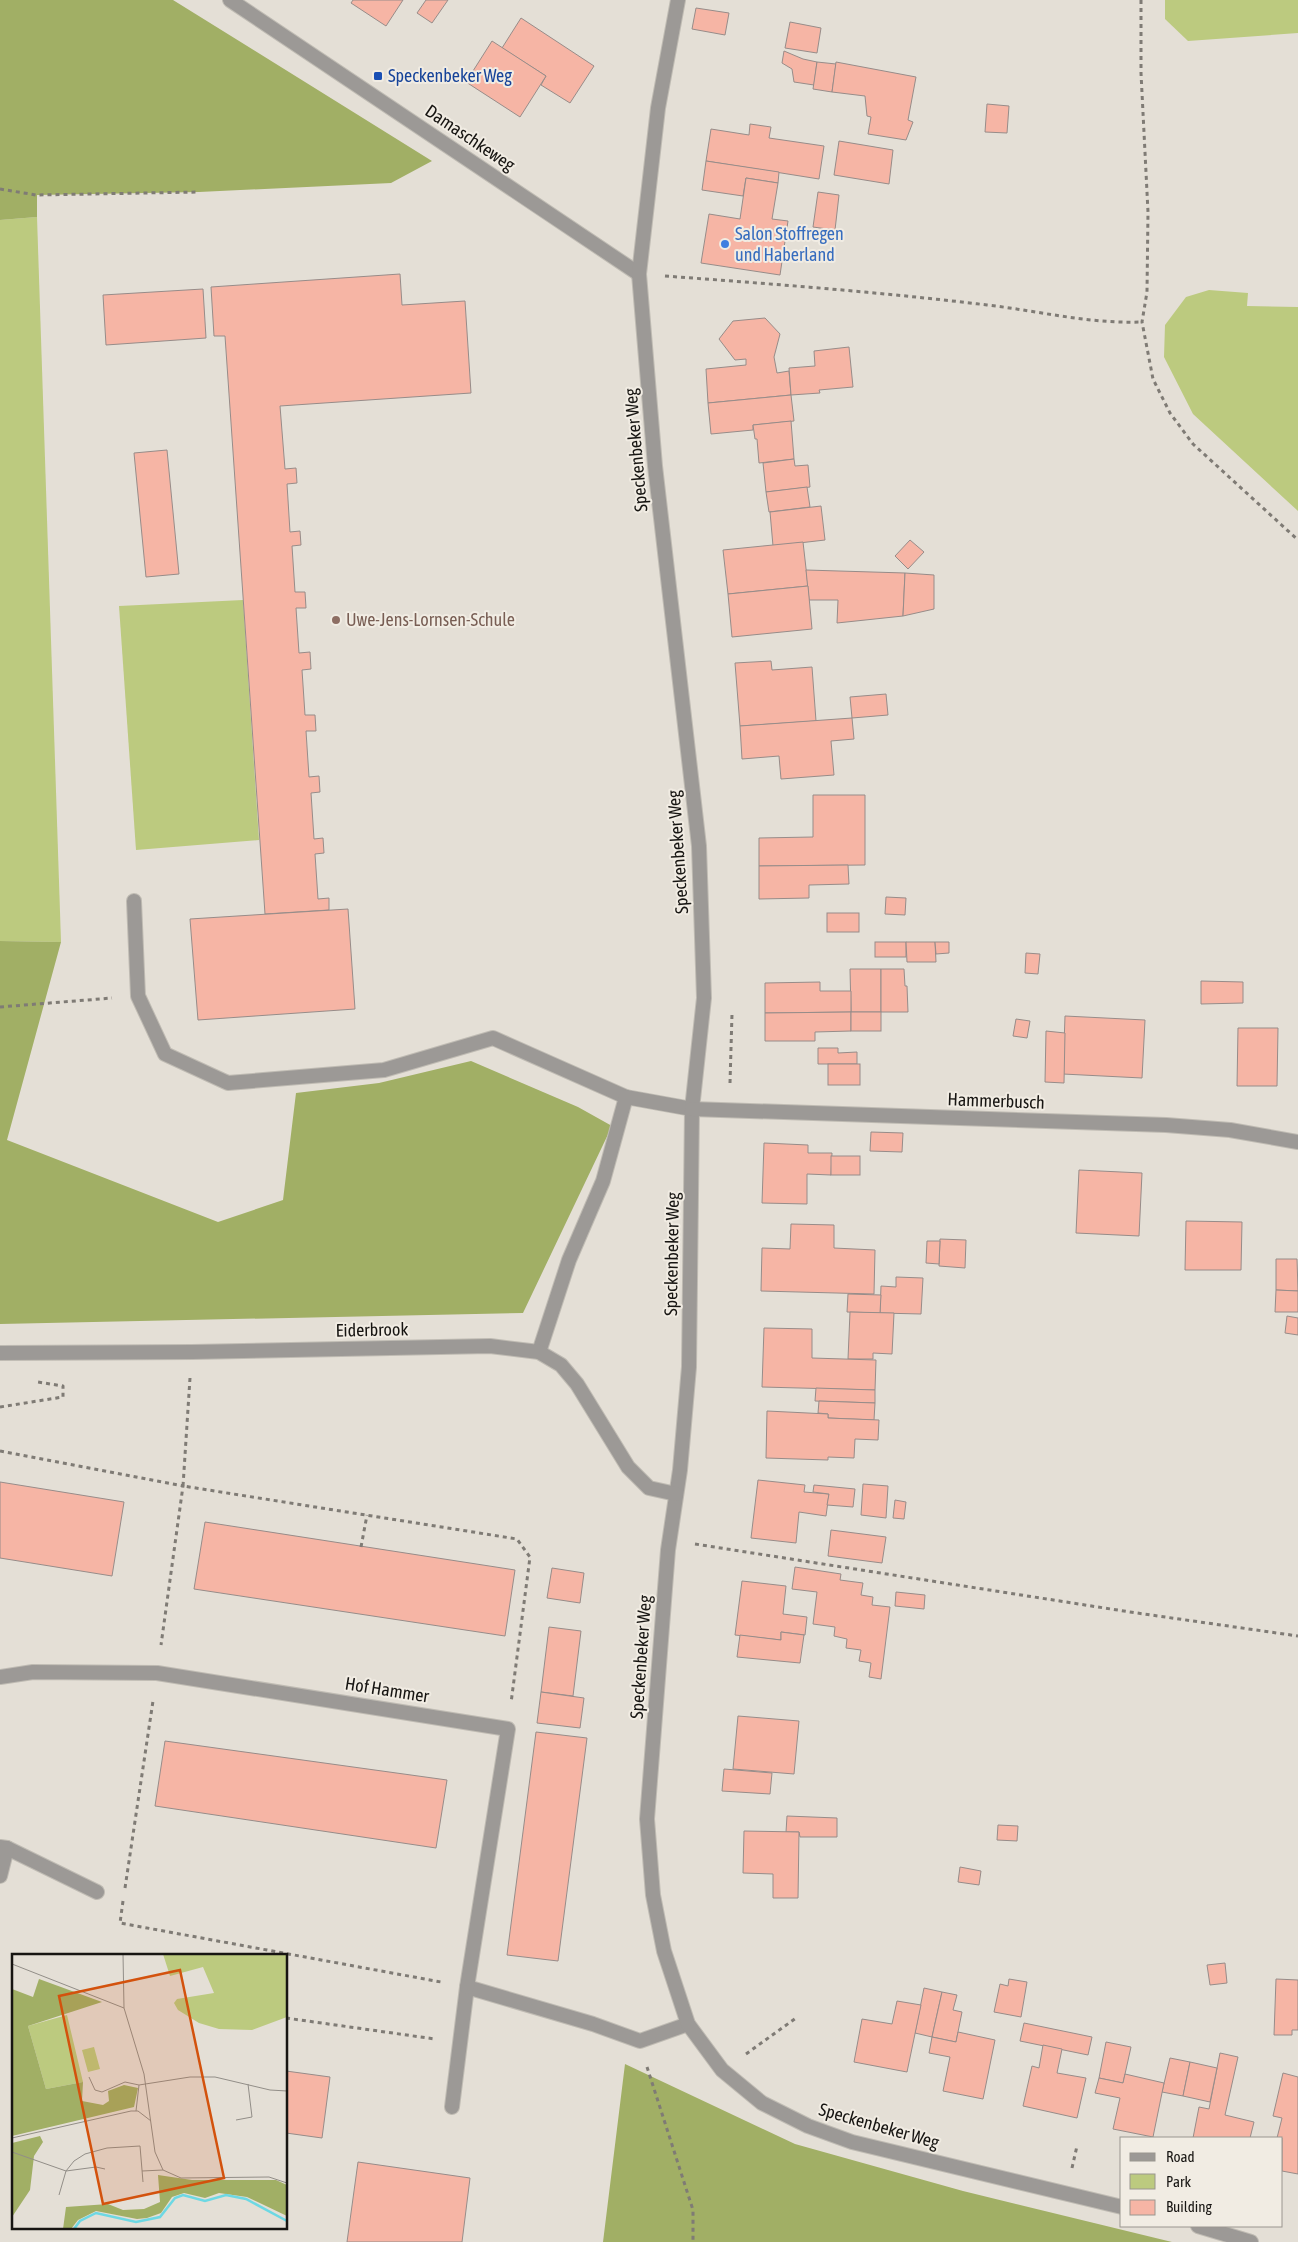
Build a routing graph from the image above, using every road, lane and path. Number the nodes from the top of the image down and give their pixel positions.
1 (230, 0) edge
2 (678, 0) edge
3 (1141, 0) edge
4 (0, 189) edge
5 (199, 192) dead end
6 (639, 274) junction
7 (658, 276) dead end
8 (1142, 322) junction
9 (1298, 540) edge
10 (134, 901) dead end
11 (138, 996) junction
12 (0, 1007) edge
13 (626, 1098) junction
14 (692, 1110) junction
15 (1298, 1142) edge
16 (192, 1352) junction
17 (539, 1352) junction
18 (0, 1353) edge
19 (36, 1382) dead end
20 (0, 1407) edge
21 (0, 1451) edge
22 (183, 1486) junction
23 (676, 1494) junction
24 (367, 1515) junction
25 (362, 1546) dead end
26 (716, 1546) dead end
27 (1298, 1636) edge
28 (157, 1673) junction
29 (0, 1677) edge
30 (508, 1729) junction
31 (3, 1848) edge
32 (0, 1876) edge
33 (97, 1892) dead end
34 (285, 1954) edge
35 (288, 1955) edge
36 (467, 1987) junction
37 (288, 2018) edge
38 (796, 2018) dead end
39 (688, 2024) junction
40 (640, 2041) junction
41 (460, 2042) junction
42 (738, 2059) dead end
43 (452, 2107) dead end
44 (1120, 2207) edge
45 (1201, 2227) edge
46 (692, 2242) edge
47 (1251, 2242) edge

1 - 6 street, Damaschkeweg
2 - 6 street, Speckenbeker Weg
3 - 8 path
4 - 5 path
6 - 14 street, Speckenbeker Weg
7 - 8 path
8 - 9 path
10 - 11 street
11 - 12 path
11 - 13 street, Hammerbusch
13 - 14 street, Hammerbusch
13 - 17 street
14 - 15 street, Hammerbusch
14 - 23 street, Speckenbeker Weg
16 - 17 street, Eiderbrook
16 - 18 street, Eiderbrook
16 - 22 path
17 - 23 street, Eiderbrook
19 - 20 path
21 - 22 path
22 - 24 path
22 - 28 path
23 - 39 street, Speckenbeker Weg
24 - 25 path
24 - 30 path
26 - 27 path
28 - 29 street, Hof Hammer
28 - 30 street, Hof Hammer
28 - 34 path
30 - 36 street
31 - 32 street
31 - 33 street
35 - 36 path
36 - 40 street
36 - 41 street
37 - 41 path
38 - 42 path
39 - 40 street
39 - 44 street, Speckenbeker Weg
40 - 46 path
41 - 43 street
45 - 47 street

